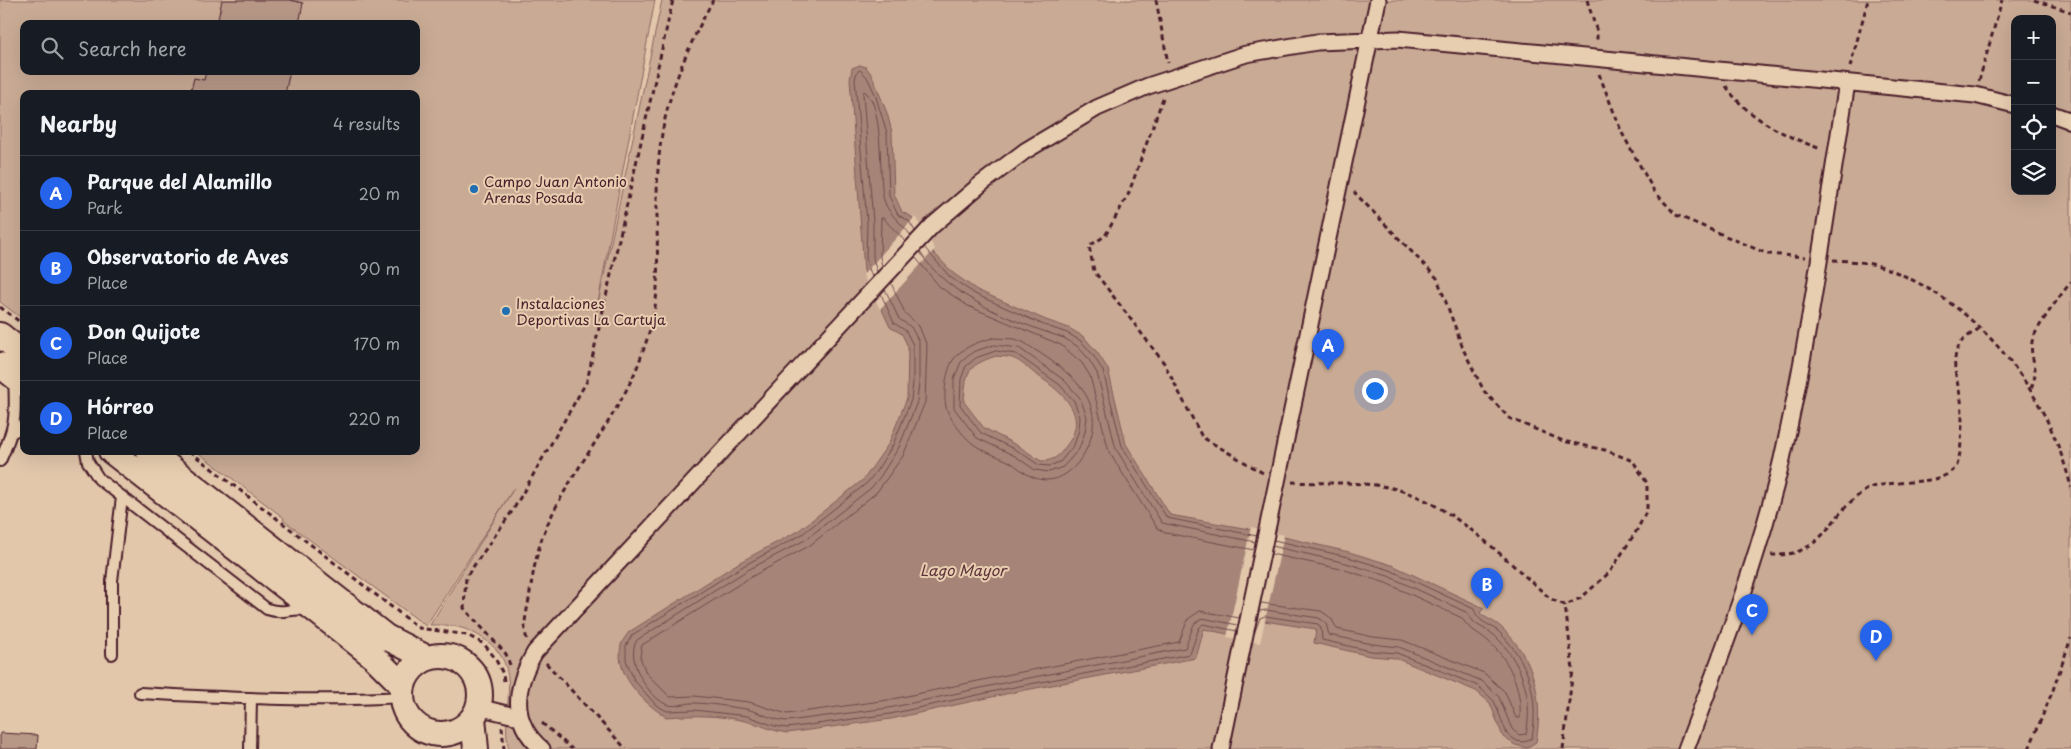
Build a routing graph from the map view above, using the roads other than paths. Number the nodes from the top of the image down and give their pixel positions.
1 (1378, 0) edge
2 (1370, 39) junction
3 (1847, 83) junction
4 (2011, 104) edge
5 (2056, 116) edge
6 (2071, 122) edge
7 (0, 335) edge
8 (20, 351) edge
9 (12, 375) edge
10 (20, 428) edge
11 (13, 432) junction
12 (87, 455) edge
13 (116, 455) edge
14 (154, 455) edge
15 (0, 461) edge
16 (122, 497) junction
17 (319, 613) junction
18 (112, 654) dead end
19 (427, 658) junction
20 (403, 692) junction
21 (140, 693) dead end
22 (251, 699) junction
23 (476, 712) junction
24 (519, 717) junction
25 (434, 741) edge
26 (250, 749) edge
27 (476, 749) edge
28 (542, 749) edge
29 (1221, 749) edge
30 (1686, 749) edge

1 - 2 street
2 - 3 street
2 - 24 street
2 - 29 street
3 - 4 street
3 - 30 street
5 - 6 street
7 - 8 street
9 - 11 lane
10 - 11 lane
11 - 15 lane
12 - 16 lane
13 - 17 street
14 - 19 street
16 - 17 lane
16 - 18 lane
17 - 20 street
19 - 20 street
19 - 23 street
20 - 22 lane
20 - 25 street
21 - 22 lane
22 - 26 lane
23 - 24 street
23 - 25 street
23 - 27 street
24 - 28 street

